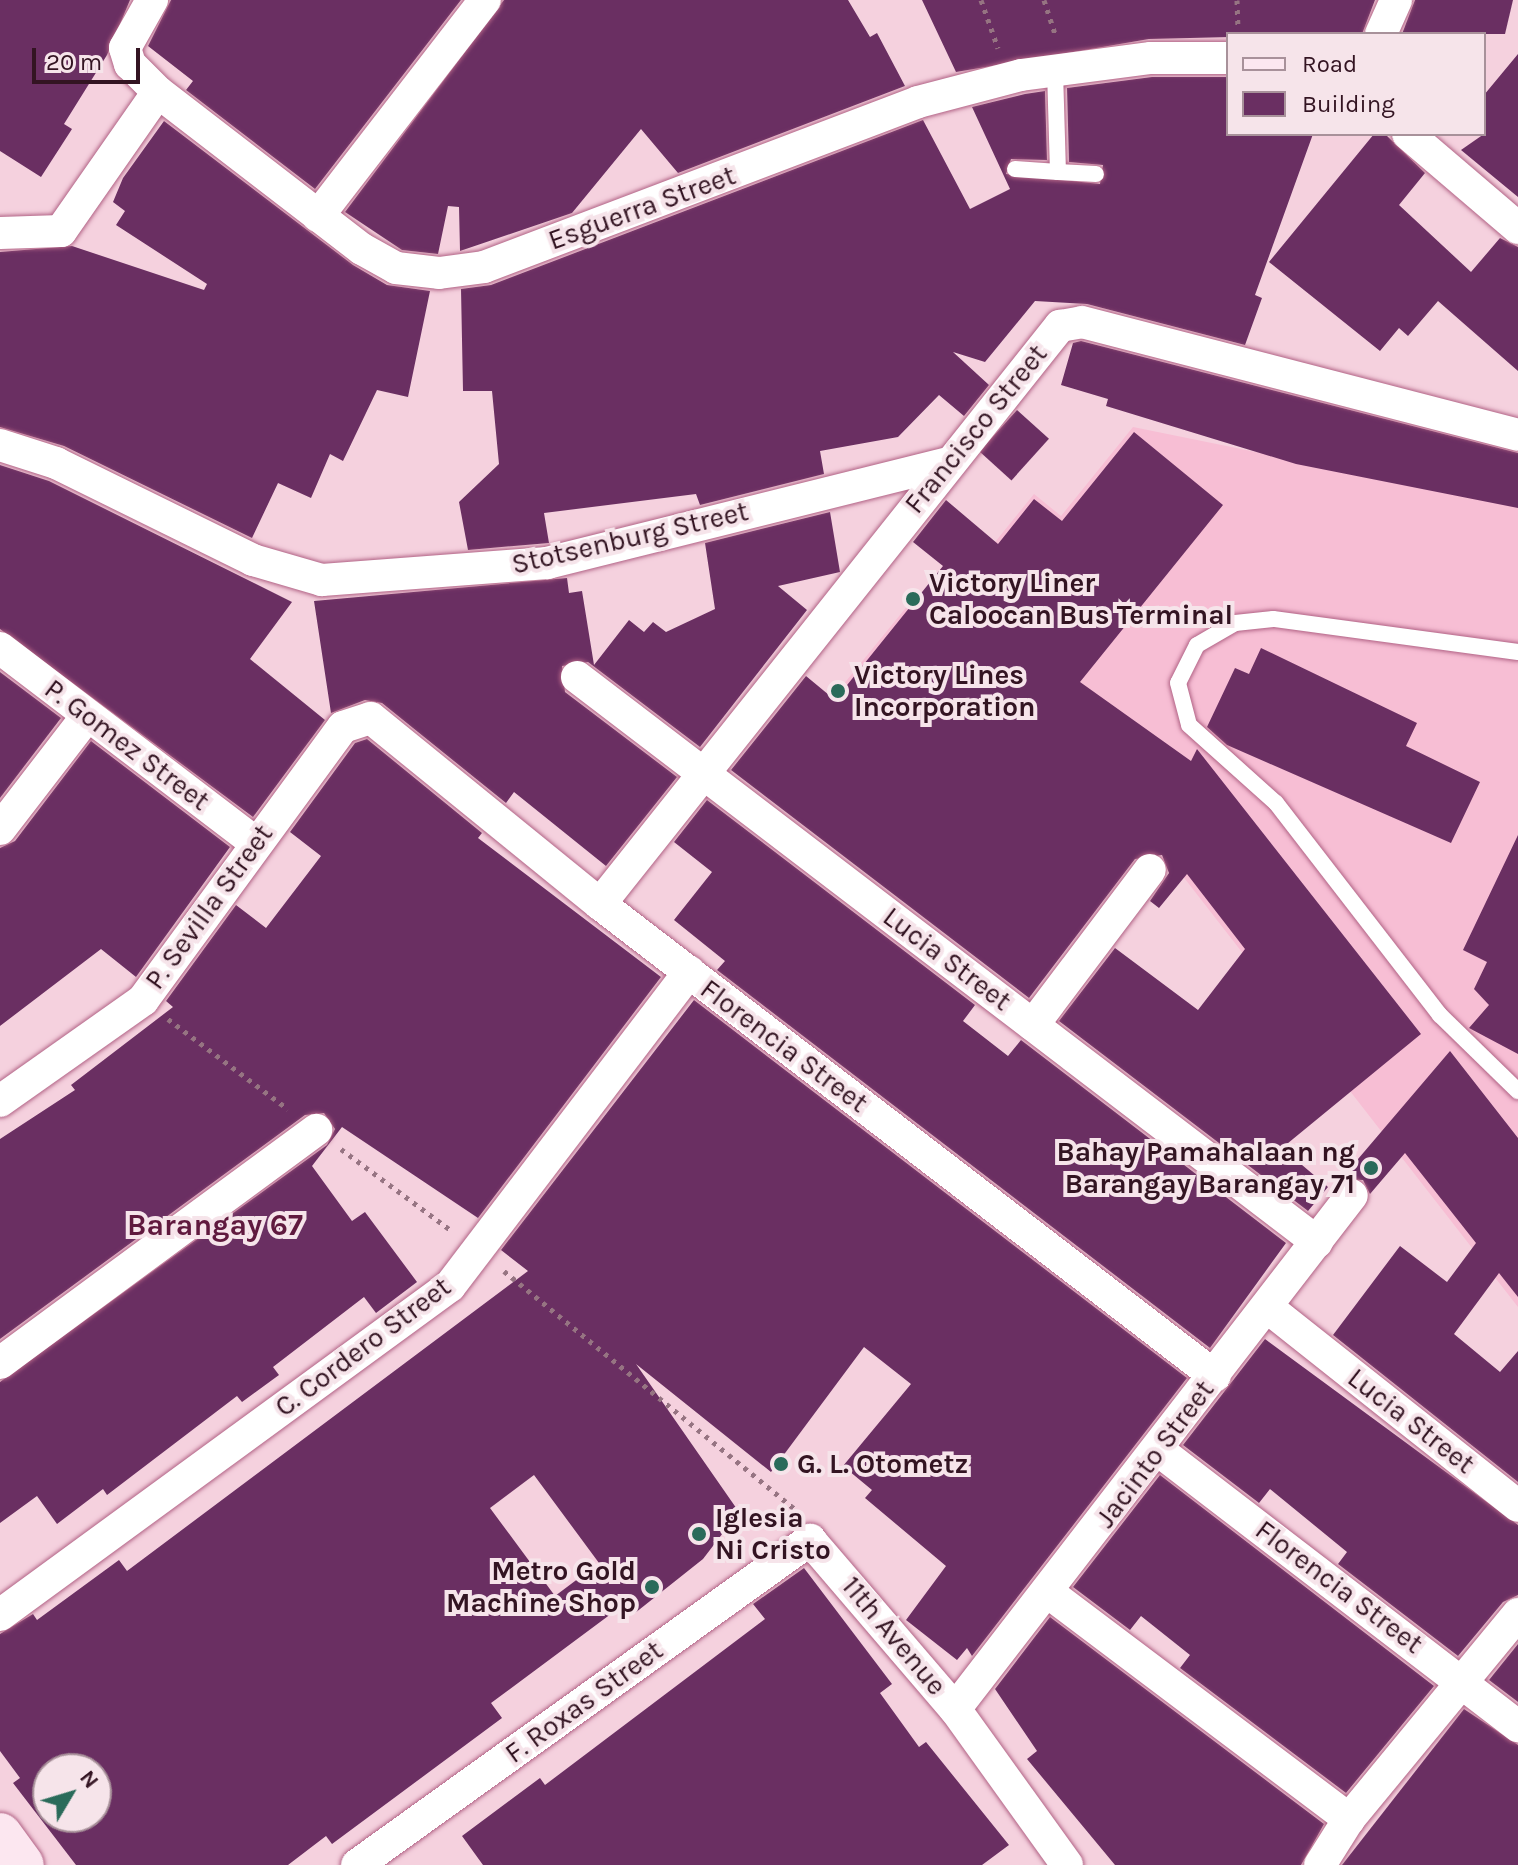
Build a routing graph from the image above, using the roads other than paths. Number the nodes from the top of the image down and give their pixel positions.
1 (152, 0) edge
2 (485, 0) edge
3 (1396, 0) edge
4 (1382, 32) edge
5 (1226, 58) edge
6 (1055, 70) junction
7 (158, 92) junction
8 (1410, 136) edge
9 (1015, 169) dead end
10 (1058, 172) junction
11 (1096, 174) dead end
12 (318, 216) junction
13 (1518, 228) edge
14 (0, 233) edge
15 (1518, 435) edge
16 (0, 445) edge
17 (948, 463) junction
18 (0, 648) edge
19 (1518, 652) edge
20 (577, 677) dead end
21 (87, 716) junction
22 (356, 717) joint
23 (703, 774) junction
24 (0, 829) edge
25 (255, 842) junction
26 (1150, 870) dead end
27 (600, 904) junction
28 (689, 972) junction
29 (1033, 1025) junction
30 (1518, 1091) edge
31 (0, 1101) edge
32 (316, 1130) dead end
33 (1352, 1195) dead end
34 (1317, 1242) junction
35 (1267, 1307) junction
36 (0, 1363) edge
37 (1215, 1376) junction
38 (1158, 1450) junction
39 (1518, 1506) edge
40 (810, 1540) joint
41 (1049, 1593) junction
42 (1518, 1614) edge
43 (0, 1615) edge
44 (1464, 1682) junction
45 (955, 1709) junction
46 (1518, 1726) edge
47 (1349, 1819) junction
48 (0, 1835) edge
49 (22, 1865) edge
50 (357, 1865) edge
51 (1067, 1865) edge
52 (1320, 1865) edge

1 - 7 street, Esguerra Street
2 - 12 street
3 - 4 street
5 - 6 street, Esguerra Street
6 - 10 lane
6 - 12 street, Esguerra Street
7 - 12 street, Esguerra Street
7 - 14 street
8 - 13 street
9 - 10 lane
10 - 11 lane
15 - 17 street, Francisco Street
16 - 17 street, Stotsenburg Street
17 - 23 street, Francisco Street
18 - 21 street, P. Gomez Street
19 - 30 lane
20 - 23 street, Lucia Street
21 - 24 street
21 - 25 street, P. Gomez Street
22 - 25 street, P. Sevilla Street
22 - 27 street, Florencia Street
23 - 27 street, Francisco Street
23 - 29 street, Lucia Street
25 - 31 street, P. Sevilla Street
26 - 29 street
27 - 28 street, Florencia Street
28 - 37 street, Florencia Street
28 - 43 street, C. Cordero Street
29 - 34 street, Lucia Street
32 - 36 street
33 - 34 street, Jacinto Street
34 - 35 street, Jacinto Street
35 - 37 street, Jacinto Street
35 - 39 street, Lucia Street
37 - 38 street, Jacinto Street
38 - 41 street, Jacinto Street
38 - 44 street, Florencia Street
40 - 45 street, 11th Avenue
40 - 50 street, F. Roxas Street
41 - 45 street, Jacinto Street
41 - 47 street
42 - 44 street
44 - 46 street, Florencia Street
44 - 47 street
45 - 51 street, 11th Avenue
47 - 52 street
48 - 49 main road

